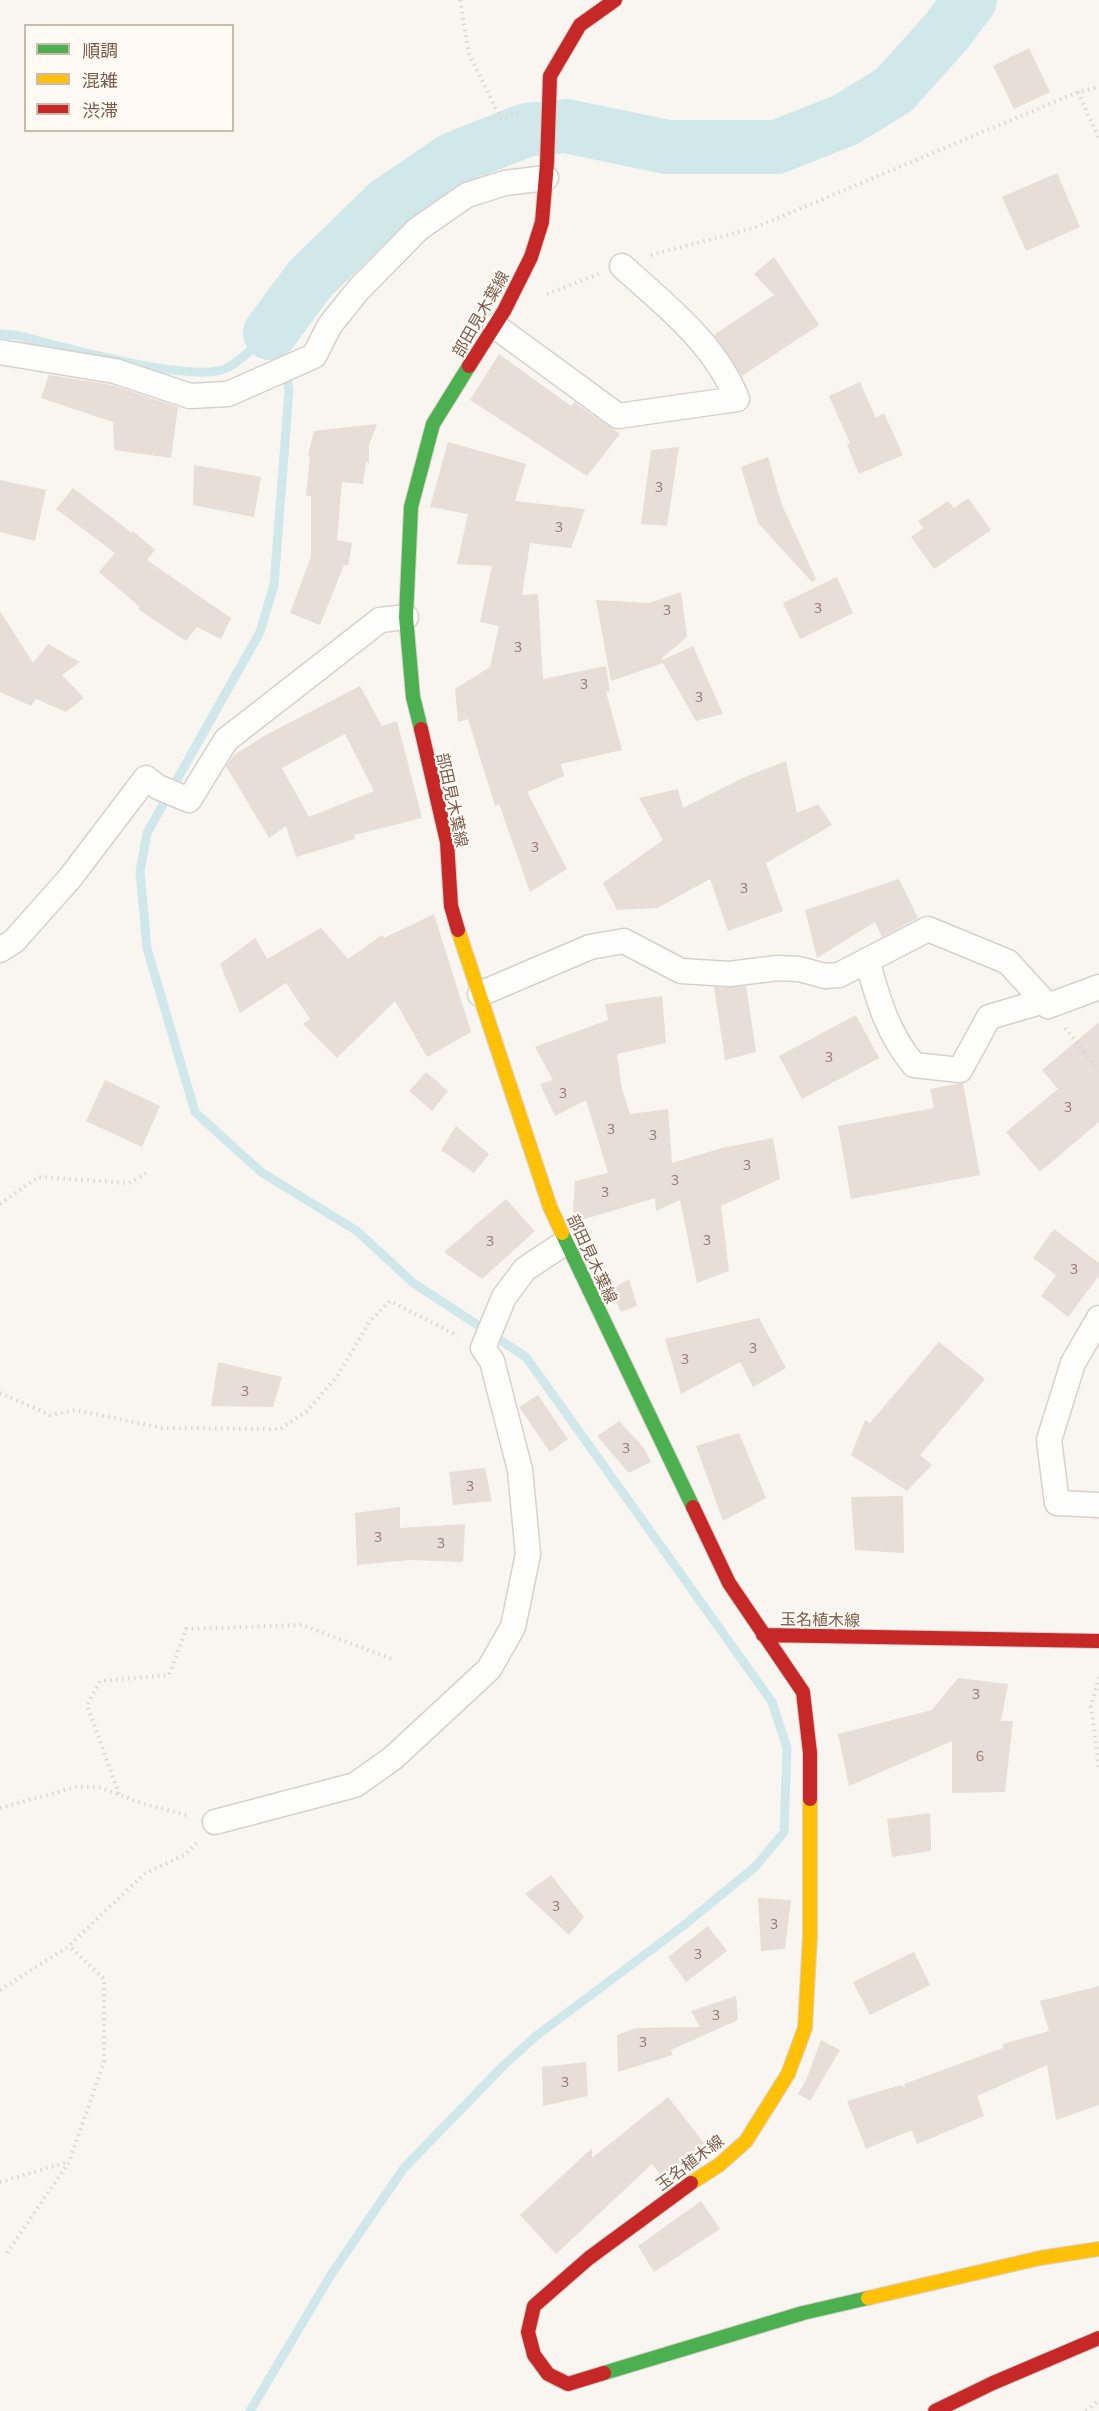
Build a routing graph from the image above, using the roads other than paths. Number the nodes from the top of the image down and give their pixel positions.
1 (615, 0) edge
2 (546, 170) junction
3 (622, 266) road end
4 (500, 318) junction
5 (0, 352) edge
6 (406, 616) junction
7 (0, 950) edge
8 (867, 960) junction
9 (1099, 987) edge
10 (480, 994) junction
11 (1046, 1004) junction
12 (566, 1242) junction
13 (1099, 1318) edge
14 (1099, 1505) edge
15 (763, 1635) junction
16 (1099, 1641) edge
17 (216, 1822) road end
18 (1099, 2249) edge
19 (1099, 2338) edge
20 (935, 2411) edge

1 - 2 main road, 部田見木葉線
2 - 4 main road, 部田見木葉線
2 - 5 street
3 - 4 street
4 - 6 main road, 部田見木葉線
6 - 7 street
6 - 10 main road, 部田見木葉線
8 - 10 street
8 - 11 street
8 - 11 street
9 - 11 street
10 - 12 main road, 部田見木葉線
12 - 15 main road, 部田見木葉線
12 - 17 street
13 - 14 street
15 - 16 main road, 玉名植木線
15 - 18 main road, 玉名植木線
19 - 20 main road

